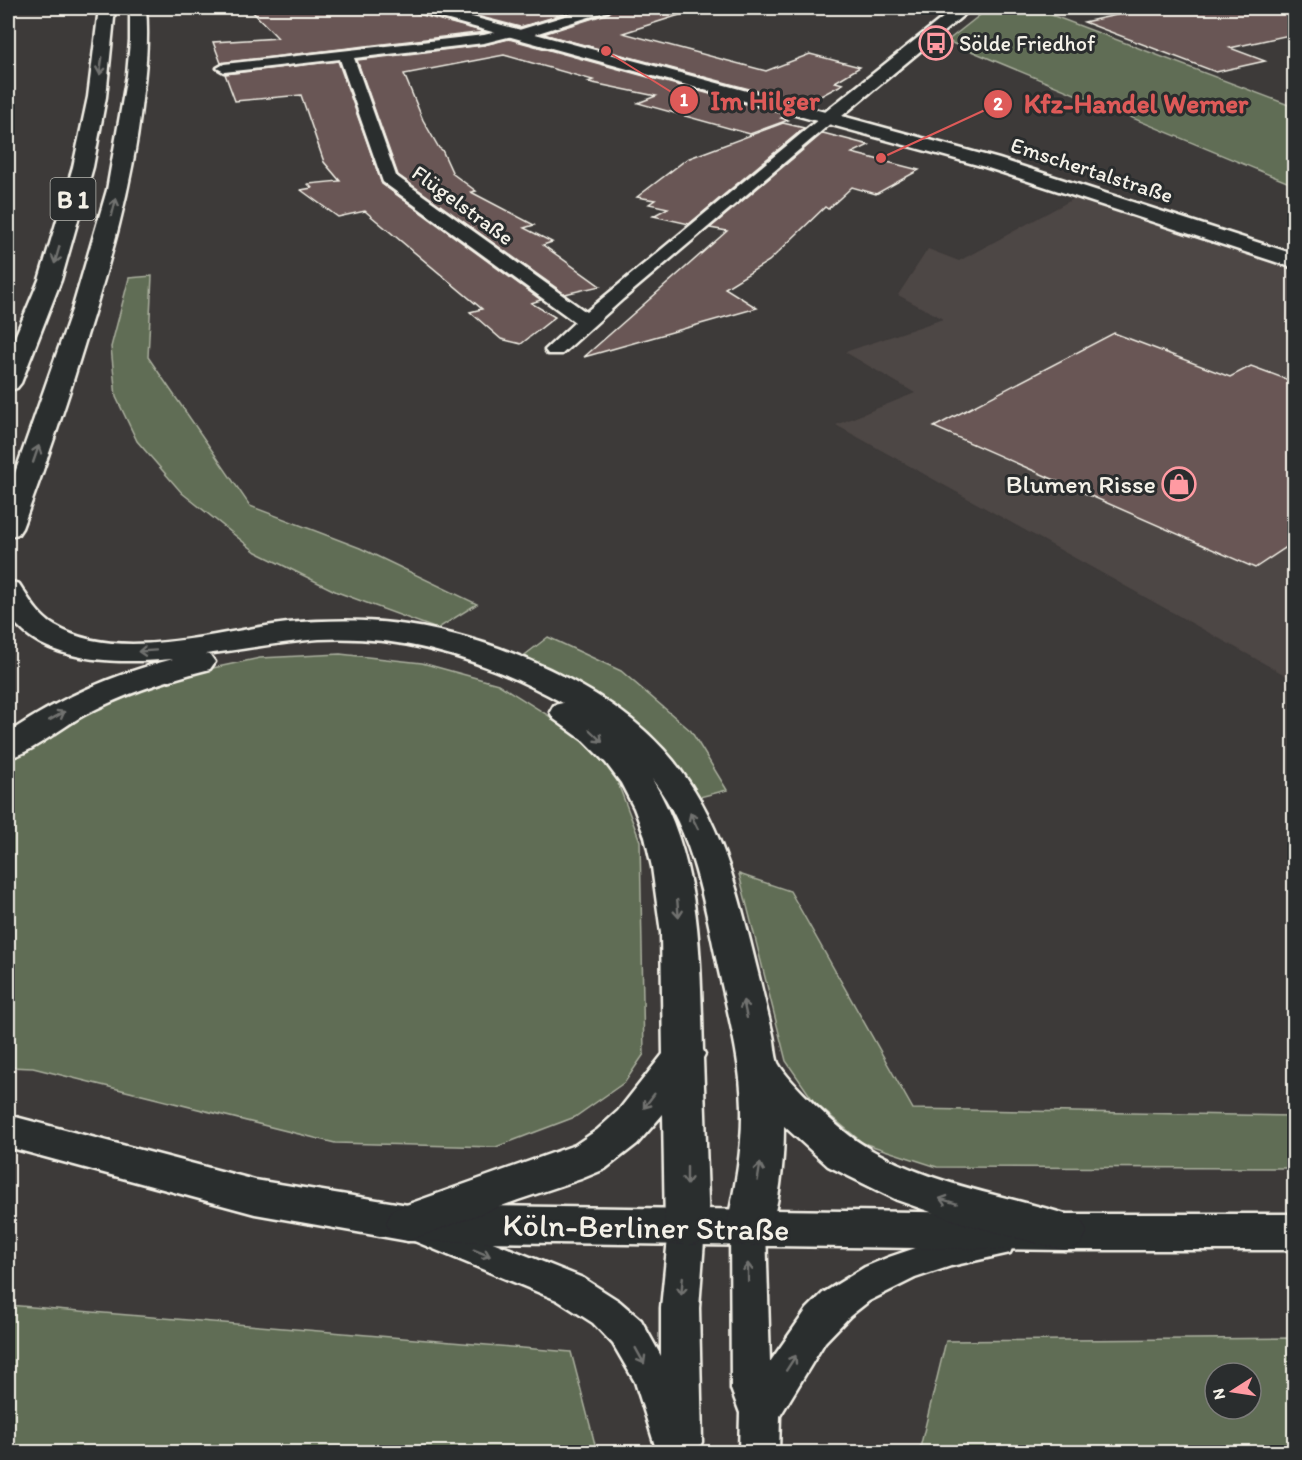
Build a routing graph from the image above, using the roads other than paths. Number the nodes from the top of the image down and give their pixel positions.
1 (107, 8) edge
2 (138, 8) edge
3 (422, 8) edge
4 (603, 8) edge
5 (964, 8) edge
6 (518, 33) junction
7 (346, 55) junction
8 (224, 68) dead end
9 (830, 117) junction
10 (1294, 261) edge
11 (587, 322) junction
12 (555, 350) dead end
13 (8, 383) edge
14 (8, 528) edge
15 (8, 590) edge
16 (8, 748) edge
17 (685, 1054) junction
18 (758, 1066) junction
19 (8, 1131) edge
20 (408, 1223) junction
21 (687, 1228) junction
22 (748, 1229) junction
23 (1065, 1232) junction
24 (1294, 1232) edge
25 (760, 1413) junction
26 (677, 1452) edge
27 (683, 1452) edge
28 (759, 1452) edge

1 -> 13 main road, B 1
14 -> 2 main road, B 1
3 - 6 main road, Emschertalstraße
4 - 6 street
5 - 9 main road
6 - 7 street
6 - 9 main road, Emschertalstraße
7 - 8 street
7 - 11 street, Flügelstraße
9 - 10 main road, Emschertalstraße
9 - 11 street
11 - 12 street
18 -> 15 main road
16 -> 17 main road
17 -> 20 main road
17 -> 21 main road
22 -> 18 main road
23 -> 18 main road
19 - 20 main road, Köln-Berliner Straße
20 - 21 main road, Köln-Berliner Straße
20 -> 26 street
21 - 22 main road, Köln-Berliner Straße
21 -> 27 street
22 - 23 main road, Köln-Berliner Straße
25 -> 22 street
23 - 24 main road, Köln-Berliner Straße
25 -> 23 street
25 - 28 street

